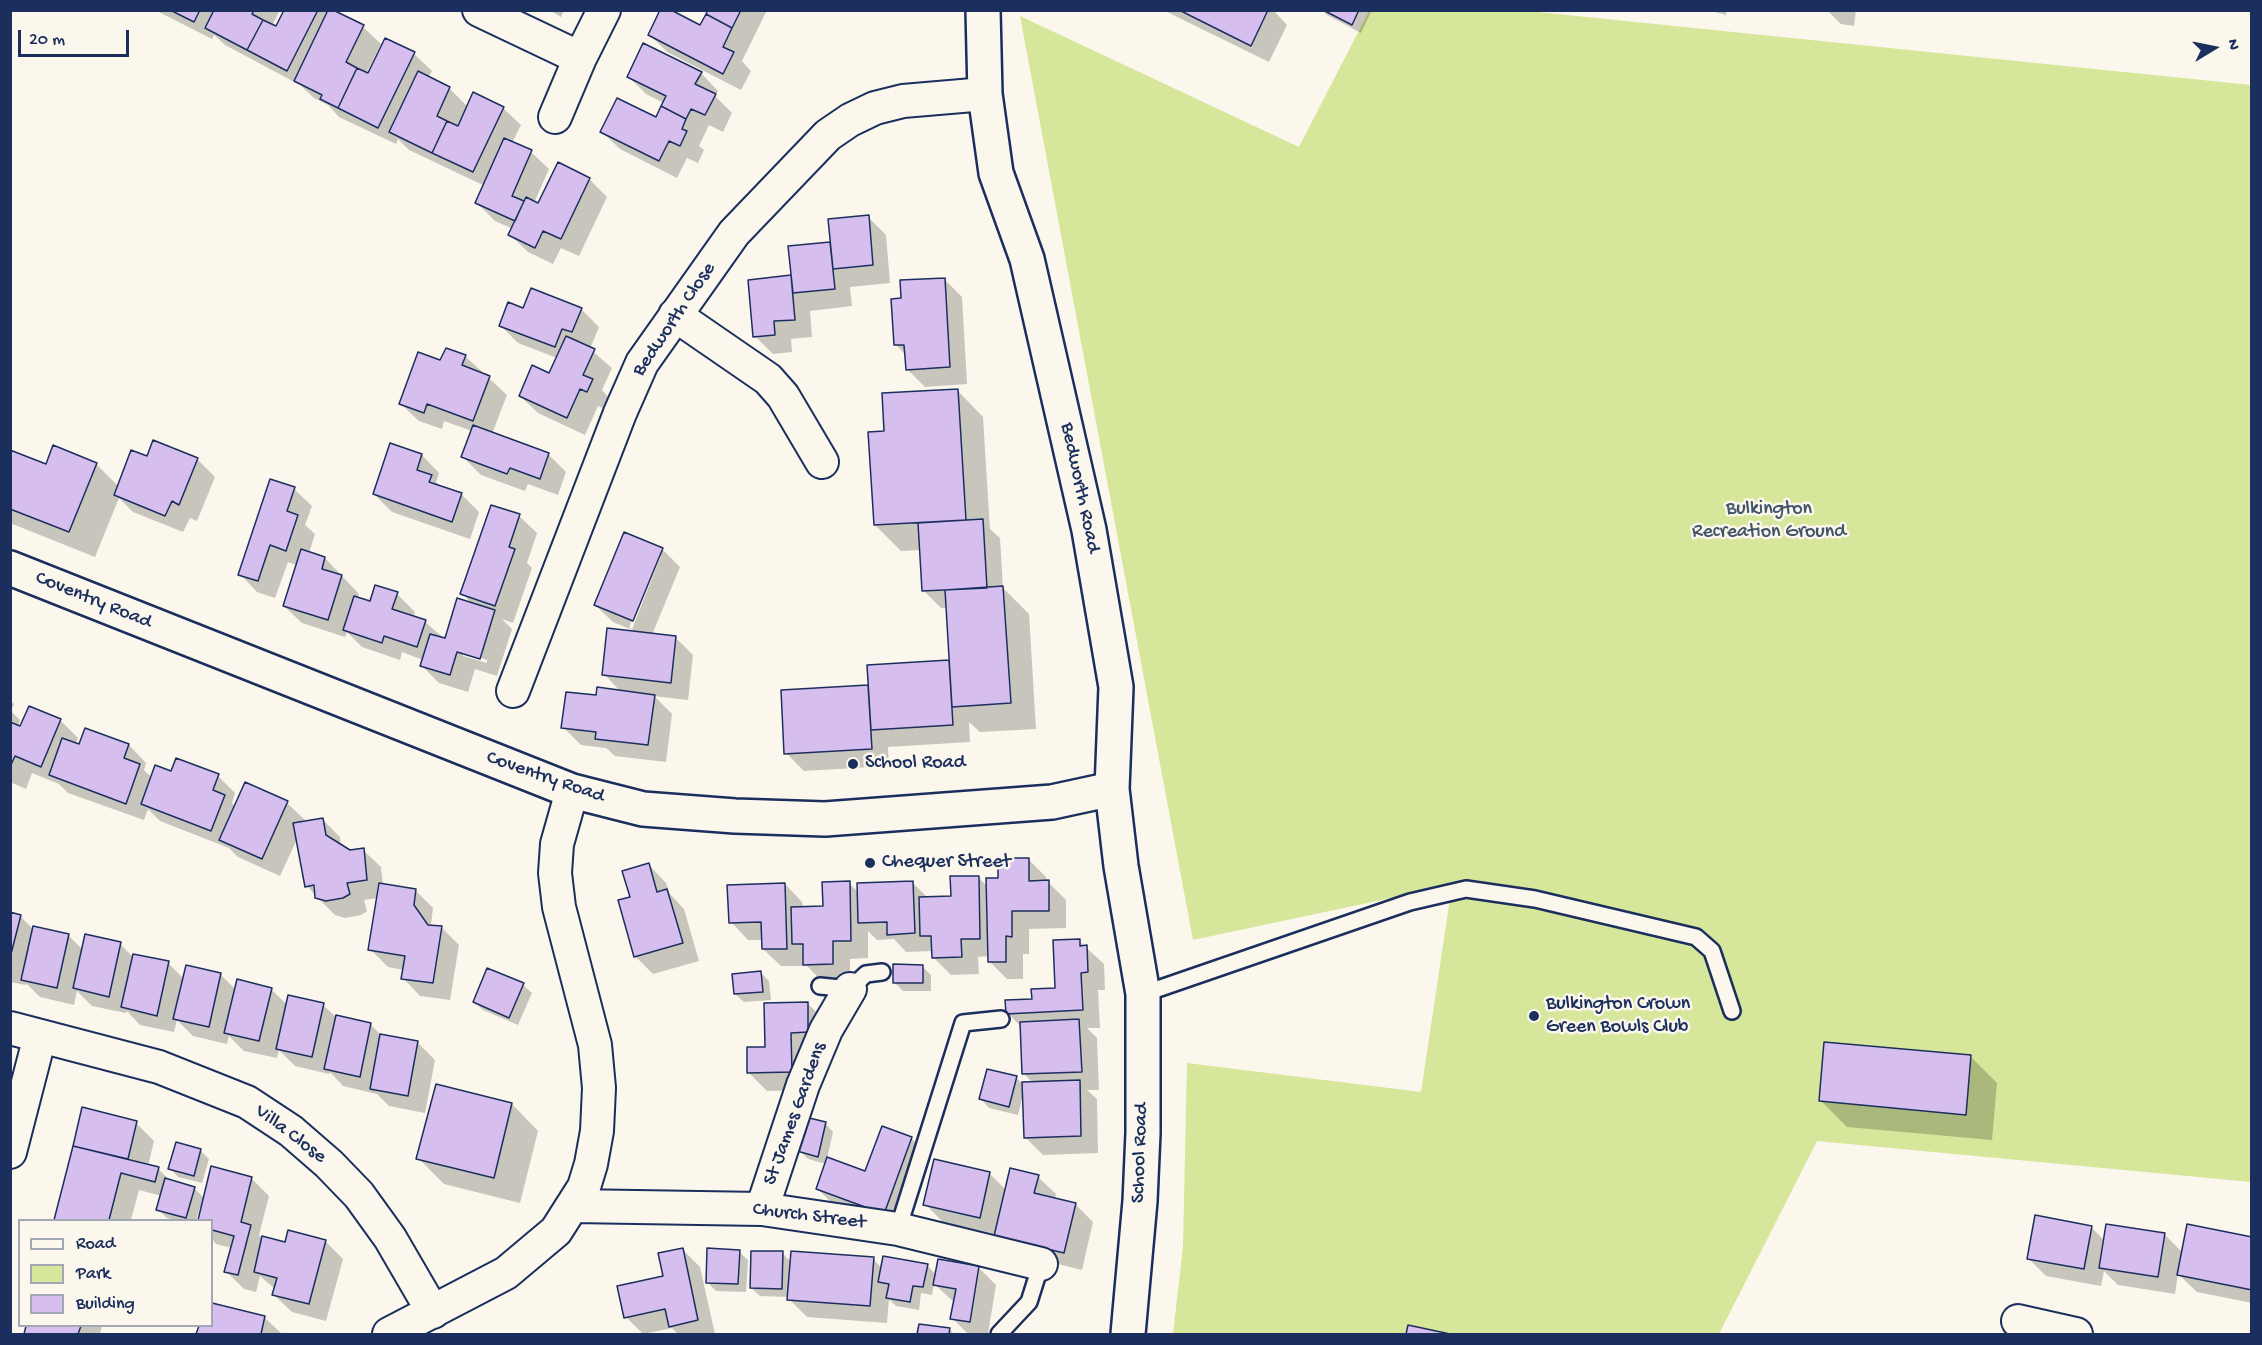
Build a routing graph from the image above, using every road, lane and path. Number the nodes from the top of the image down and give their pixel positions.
1 (479, 10) edge
2 (604, 10) edge
3 (983, 10) edge
4 (580, 58) junction
5 (985, 94) junction
6 (555, 117) dead end
7 (675, 315) junction
8 (822, 462) dead end
9 (10, 568) edge
10 (513, 691) dead end
11 (1112, 789) junction
12 (572, 791) junction
13 (882, 972) dead end
14 (1140, 983) junction
15 (835, 987) joint
16 (1732, 1011) dead end
17 (1001, 1019) dead end
18 (25, 1032) edge
19 (10, 1152) edge
20 (573, 1206) junction
21 (762, 1209) junction
22 (898, 1229) junction
23 (1041, 1264) joint
24 (433, 1312) junction
25 (2018, 1321) dead end
26 (389, 1335) edge
27 (999, 1335) edge
28 (1128, 1335) edge
29 (2076, 1335) edge

1 - 4 street
2 - 4 street
3 - 5 main road, Bedworth Road
4 - 6 street
5 - 7 street, Bedworth Close
5 - 11 main road, Bedworth Road
7 - 8 street
7 - 10 street, Bedworth Close
9 - 12 main road, Coventry Road
11 - 12 main road, Coventry Road
11 - 14 main road, Bedworth Road
12 - 20 street
13 - 15 lane
14 - 16 lane
14 - 28 main road, School Road
15 - 21 street, St James Gardens
17 - 22 lane
18 - 19 street
18 - 24 street, Villa Close
20 - 21 street, Church Street
20 - 24 street
21 - 22 street, Church Street
22 - 23 street, Church Street
23 - 27 lane
24 - 26 street
25 - 29 street

